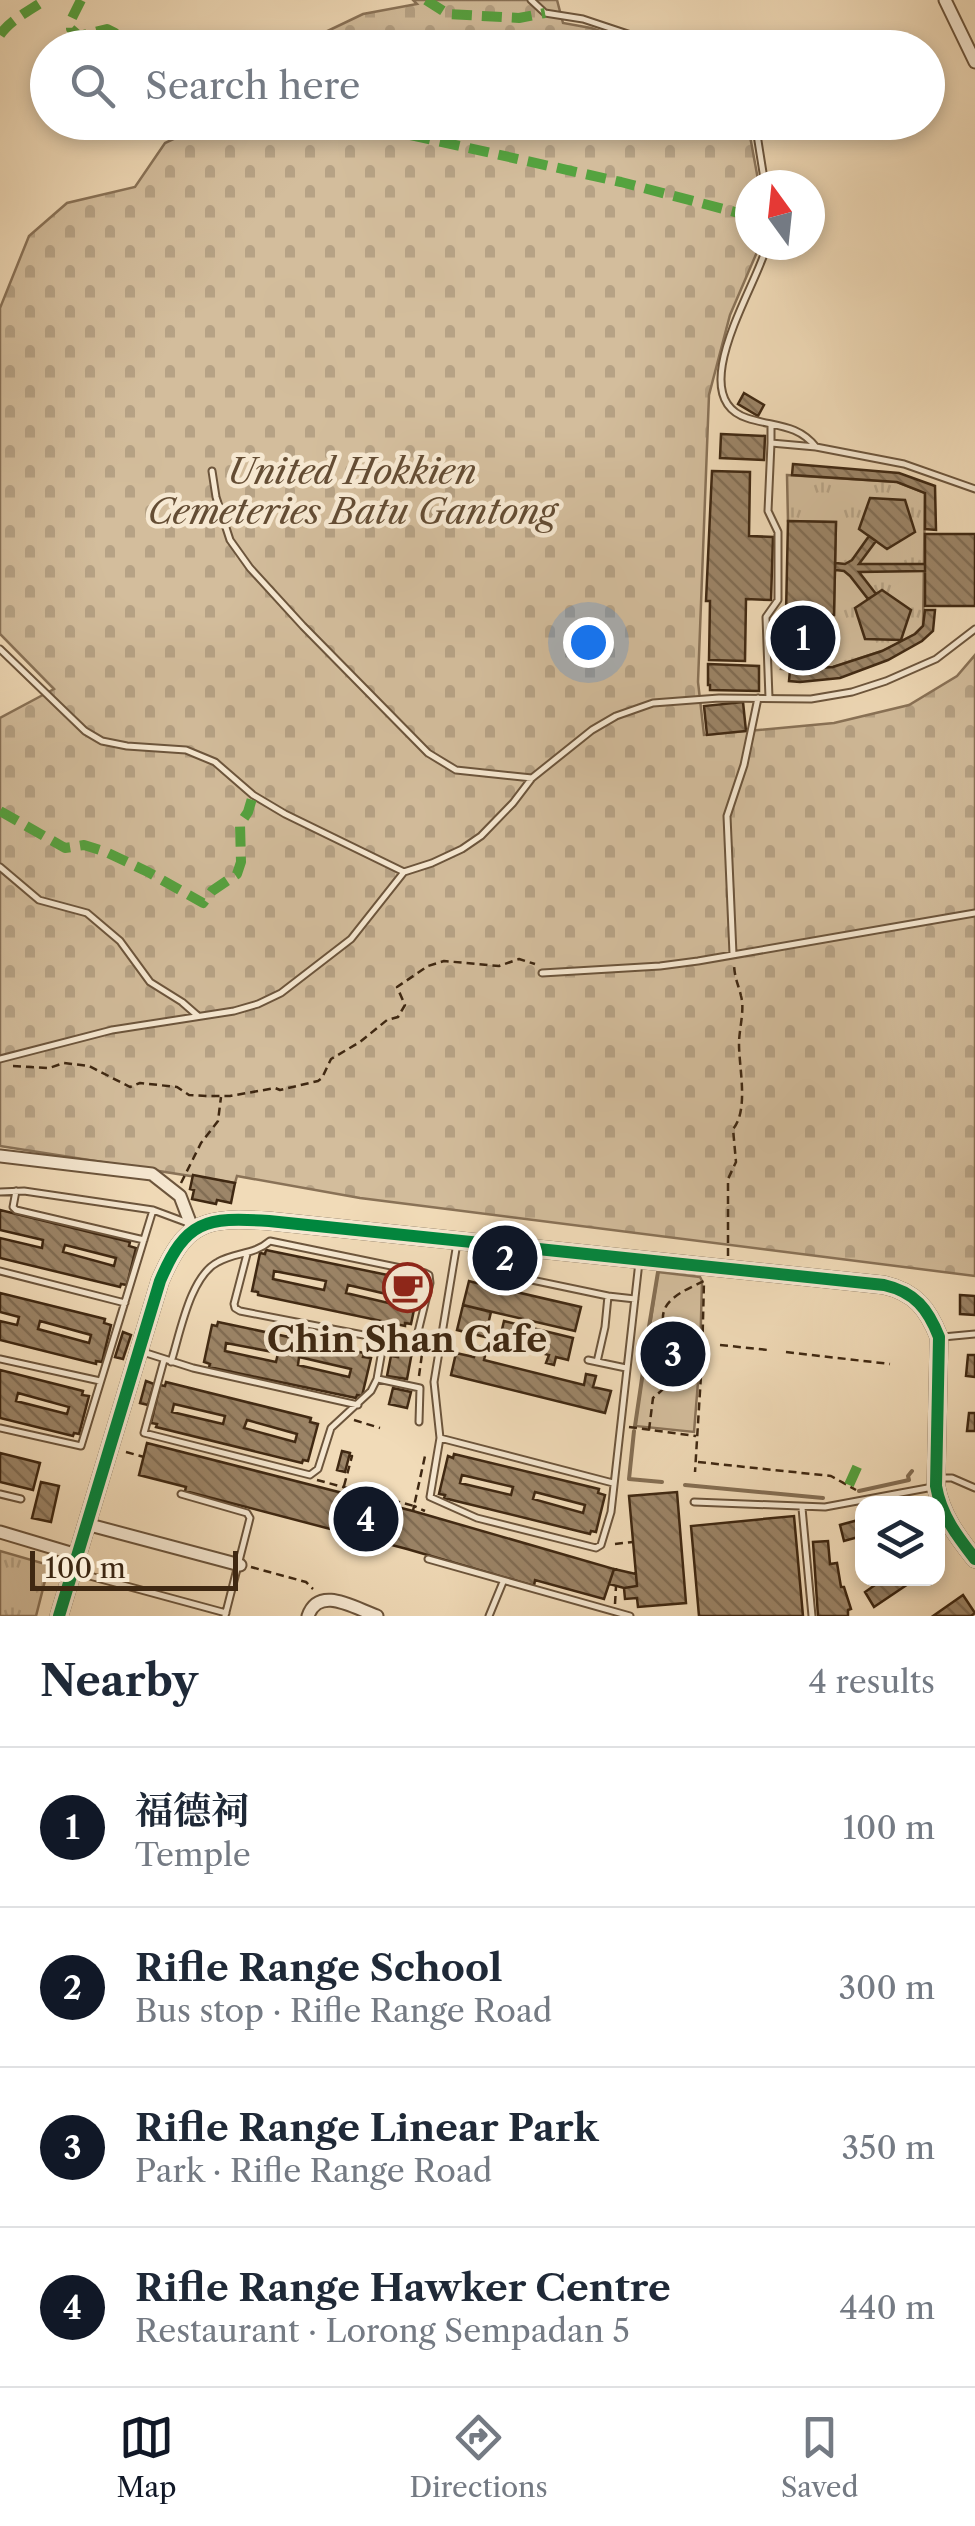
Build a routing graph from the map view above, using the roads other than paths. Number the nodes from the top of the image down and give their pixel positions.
1 (531, 0) edge
2 (945, 0) edge
3 (616, 30) edge
4 (975, 62) edge
5 (758, 140) edge
6 (763, 170) edge
7 (762, 260) edge
8 (770, 424) junction
9 (771, 443) junction
10 (816, 446) junction
11 (212, 471) dead end
12 (975, 489) edge
13 (975, 629) edge
14 (0, 649) edge
15 (758, 698) junction
16 (769, 698) junction
17 (532, 778) junction
18 (0, 867) edge
19 (404, 872) junction
20 (975, 914) edge
21 (733, 954) junction
22 (542, 973) road end
23 (198, 1016) junction
24 (3, 1061) edge
25 (0, 1156) edge
26 (16, 1191) junction
27 (0, 1192) edge
28 (153, 1210) junction
29 (272, 1221) junction
30 (192, 1227) junction
31 (144, 1240) junction
32 (458, 1240) junction
33 (270, 1241) junction
34 (247, 1254) junction
35 (640, 1259) junction
36 (484, 1270) dead end
37 (0, 1271) edge
38 (608, 1296) junction
39 (634, 1299) junction
40 (125, 1303) junction
41 (975, 1334) edge
42 (940, 1337) junction
43 (384, 1339) junction
44 (416, 1340) junction
45 (441, 1343) junction
46 (138, 1351) junction
47 (0, 1359) edge
48 (588, 1360) dead end
49 (168, 1361) junction
50 (597, 1362) junction
51 (626, 1368) junction
52 (377, 1379) junction
53 (101, 1381) junction
54 (358, 1404) junction
55 (419, 1422) dead end
56 (0, 1428) edge
57 (440, 1438) junction
58 (935, 1482) junction
59 (613, 1483) junction
60 (975, 1488) edge
61 (0, 1494) edge
62 (181, 1494) dead end
63 (21, 1499) dead end
64 (694, 1502) dead end
65 (802, 1508) junction
66 (86, 1524) junction
67 (0, 1532) edge
68 (77, 1554) junction
69 (428, 1559) dead end
70 (975, 1559) edge
71 (240, 1564) junction
72 (72, 1572) junction
73 (503, 1582) junction
74 (226, 1615) edge
75 (59, 1616) edge
76 (308, 1616) edge
77 (377, 1616) edge
78 (490, 1616) edge
79 (630, 1616) edge
80 (812, 1616) edge

1 - 3 lane
2 - 4 street
5 - 6 lane
7 - 8 lane
8 - 9 lane
8 - 10 lane
9 - 10 lane
9 - 16 lane
10 - 12 lane
11 - 17 lane
13 - 16 lane
14 - 19 lane
15 - 16 lane
15 - 17 lane
15 - 21 lane
17 - 19 lane
18 - 23 lane
19 - 23 lane
20 - 21 lane
21 - 22 lane
23 - 24 lane
25 - 30 street
26 - 27 lane
26 - 28 lane
26 - 31 lane
28 - 30 lane
28 - 31 lane
29 - 30 street
29 - 32 street
29 - 33 lane
30 - 46 street
31 - 40 lane
32 - 35 street
32 - 45 lane
33 - 34 lane
33 - 44 lane
34 - 43 lane
34 - 49 lane
35 - 39 lane
35 - 42 street
36 - 38 lane
37 - 40 lane
38 - 39 lane
38 - 50 lane
39 - 51 lane
40 - 53 lane
41 - 42 lane
42 - 58 street
43 - 44 lane
43 - 52 lane
44 - 45 lane
45 - 57 lane
46 - 49 lane
46 - 66 street
47 - 53 lane
48 - 50 lane
49 - 54 lane
49 - 54 lane
50 - 51 lane
51 - 59 lane
52 - 54 lane
52 - 55 lane
53 - 56 lane
57 - 59 lane
57 - 59 lane
58 - 60 lane
58 - 65 lane
58 - 70 street
61 - 63 lane
62 - 71 lane
64 - 65 lane
65 - 80 lane
66 - 68 street
66 - 71 street
67 - 68 street
68 - 72 street
69 - 73 lane
71 - 74 lane
72 - 74 lane
72 - 75 street
73 - 78 lane
73 - 79 lane
76 - 77 street

